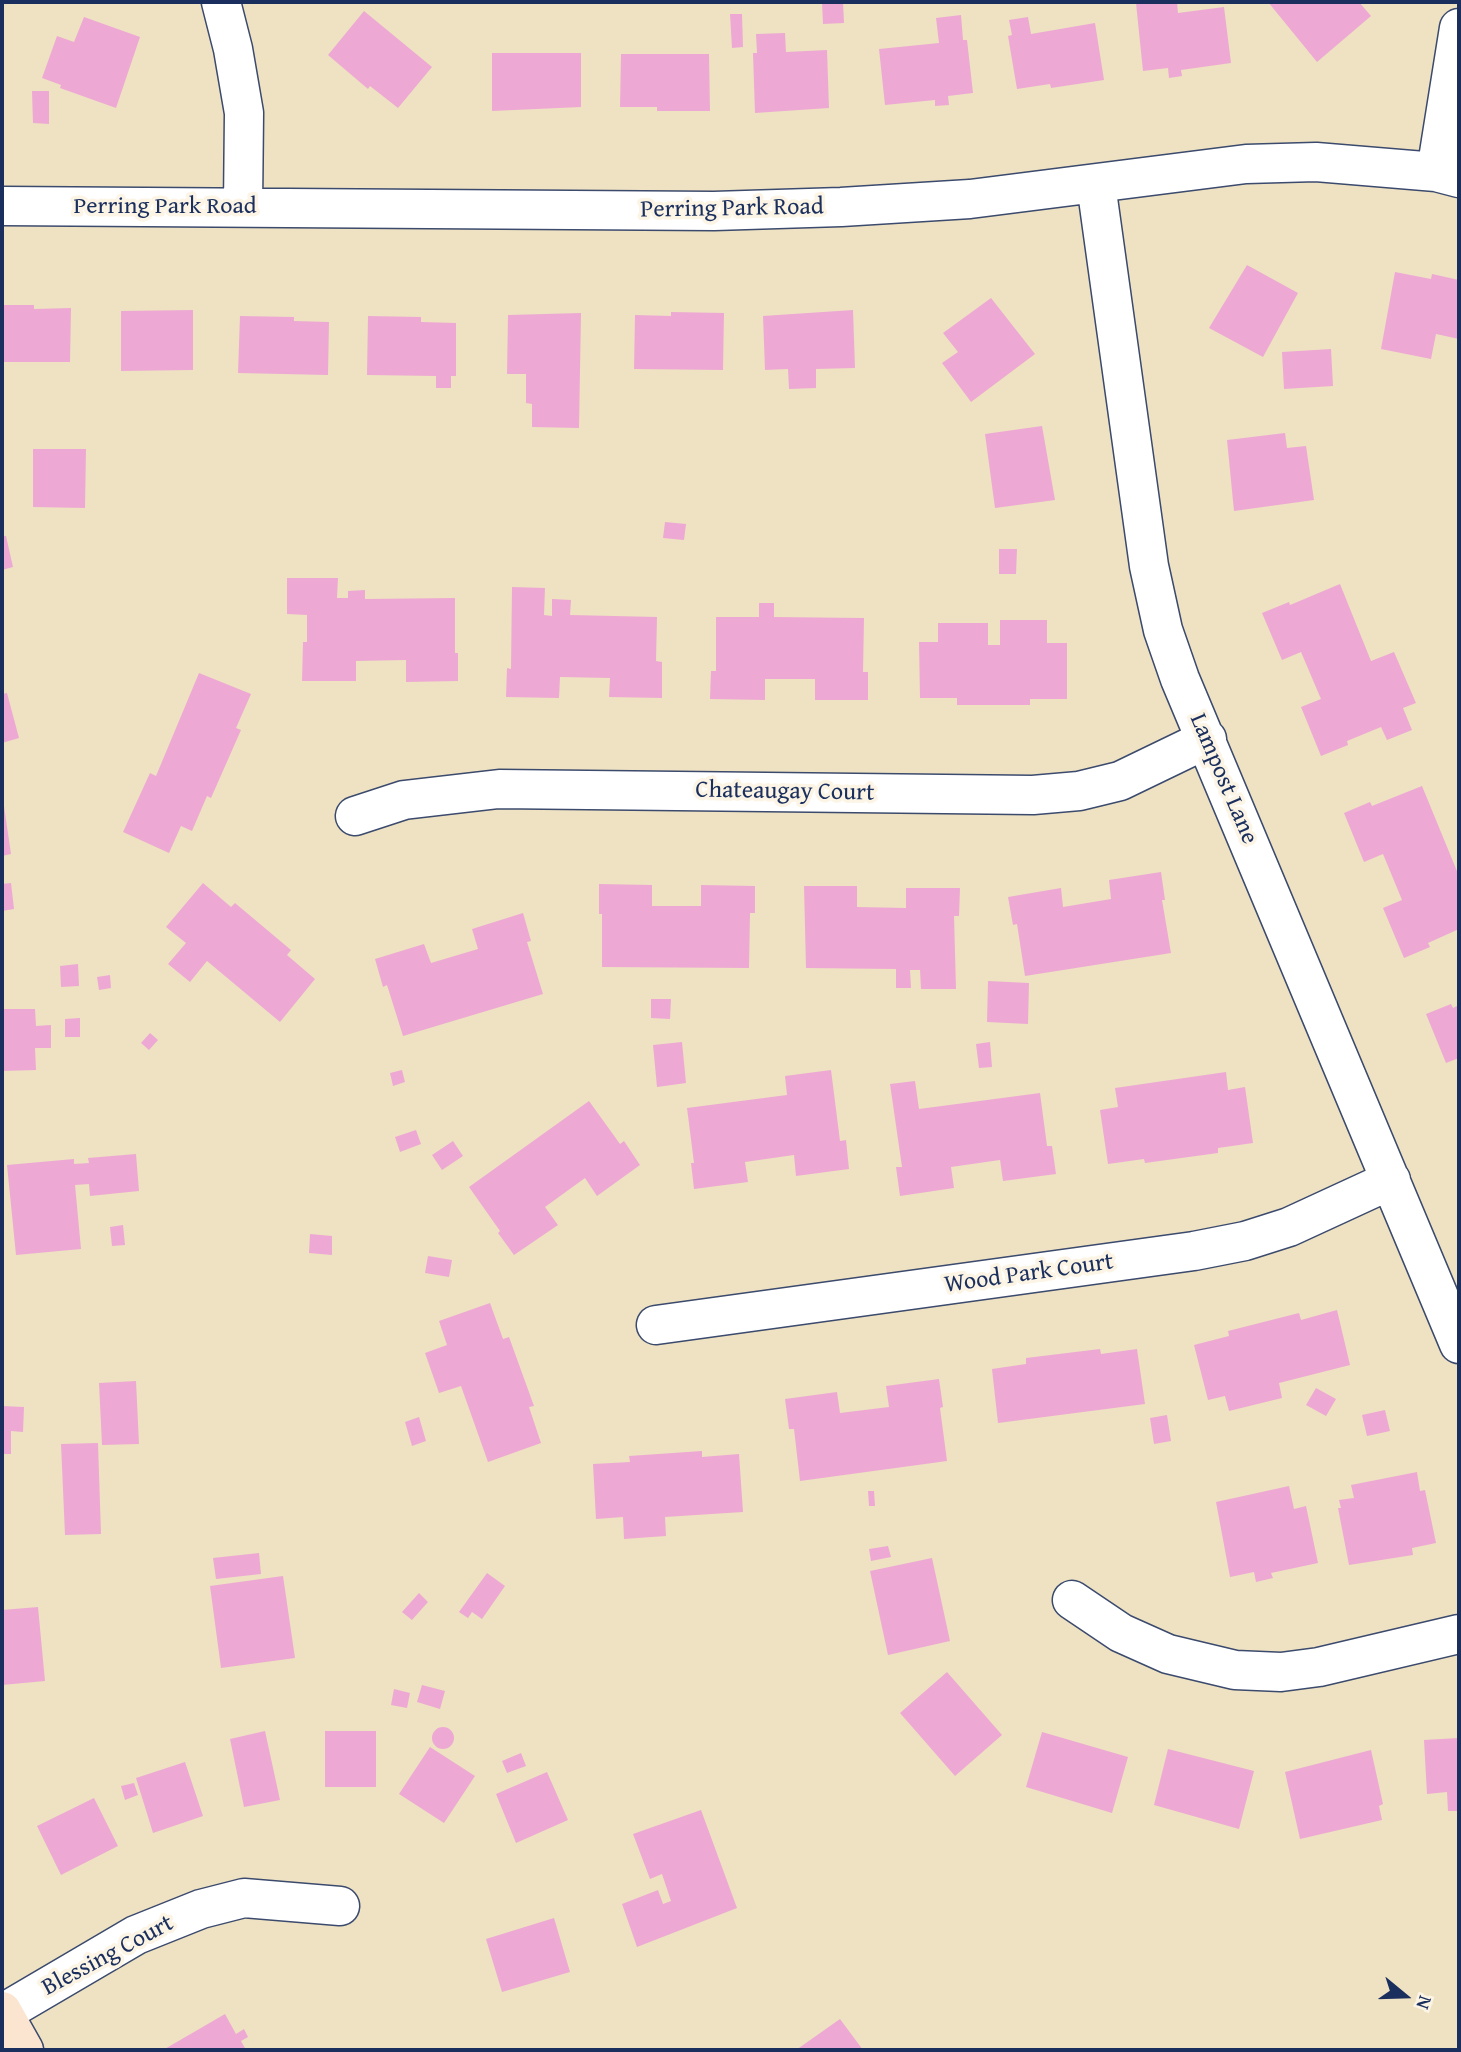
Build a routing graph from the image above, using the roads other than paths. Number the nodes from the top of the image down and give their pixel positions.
1 (220, 2) edge
2 (1459, 28) edge
3 (1448, 175) edge
4 (1096, 184) junction
5 (2, 206) edge
6 (243, 207) junction
7 (1207, 739) junction
8 (355, 817) dead end
9 (1391, 1180) junction
10 (656, 1325) dead end
11 (1459, 1344) edge
12 (1072, 1600) dead end
13 (1459, 1634) edge
14 (340, 1906) dead end
15 (2, 2012) edge
16 (24, 2050) edge

1 - 6 street
2 - 3 street
3 - 4 street, Perring Park Road
4 - 6 street, Perring Park Road
4 - 7 street, Lampost Lane
5 - 6 street, Perring Park Road
7 - 8 street, Chateaugay Court
7 - 9 street, Lampost Lane
9 - 10 street, Wood Park Court
9 - 11 street, Lampost Lane
12 - 13 street
14 - 15 street, Blessing Court
15 - 16 street

